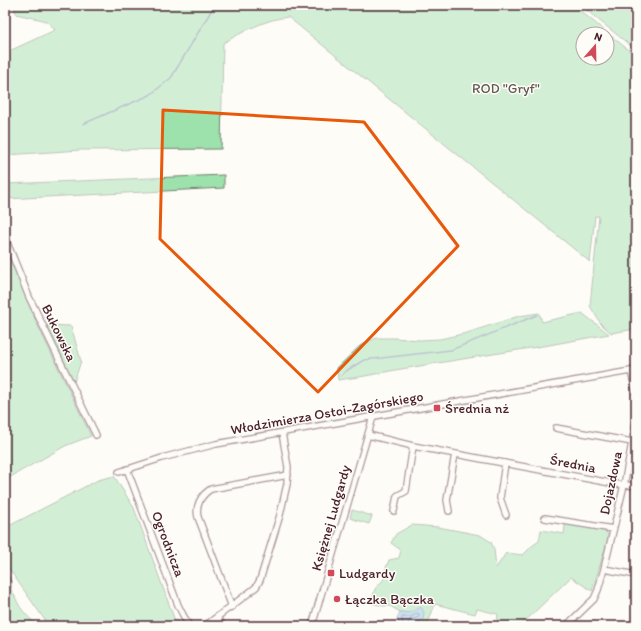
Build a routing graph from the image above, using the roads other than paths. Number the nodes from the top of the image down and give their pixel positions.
1 (5, 238) edge
2 (634, 370) edge
3 (636, 393) edge
4 (373, 417) junction
5 (636, 422) edge
6 (556, 428) dead end
7 (282, 433) junction
8 (96, 435) dead end
9 (368, 436) junction
10 (632, 442) junction
11 (414, 446) junction
12 (455, 454) junction
13 (506, 463) junction
14 (127, 469) junction
15 (119, 472) dead end
16 (288, 476) junction
17 (624, 484) junction
18 (636, 486) edge
19 (394, 511) dead end
20 (449, 511) dead end
21 (506, 515) dead end
22 (545, 518) dead end
23 (613, 529) junction
24 (604, 569) junction
25 (636, 575) edge
26 (232, 607) junction
27 (217, 617) junction
28 (189, 626) edge
29 (205, 626) edge
30 (224, 626) edge
31 (312, 626) edge
32 (566, 626) edge

1 - 8 street, Bukowska
2 - 3 street
2 - 4 street, Włodzimierza Ostoi-Zagórskiego
4 - 7 street, Włodzimierza Ostoi-Zagórskiego
4 - 9 street, Księżnej Ludgardy
5 - 10 street, Dojazdowa
6 - 10 street, Dojazdowa
7 - 14 street, Włodzimierza Ostoi-Zagórskiego
7 - 16 street
9 - 11 street, Średnia
9 - 31 street, Księżnej Ludgardy
10 - 17 street, Dojazdowa
11 - 12 street, Średnia
11 - 19 street
12 - 13 street, Średnia
12 - 20 street
13 - 17 street, Średnia
13 - 21 street
14 - 15 street, Włodzimierza Ostoi-Zagórskiego
14 - 28 street, Ogrodnicza
16 - 26 street
16 - 26 street
17 - 18 street, Średnia
17 - 23 street, Dojazdowa
22 - 23 street, Dojazdowa
23 - 24 street, Dojazdowa
24 - 25 street
24 - 32 street, Dojazdowa
26 - 27 street
27 - 29 street
27 - 30 street

